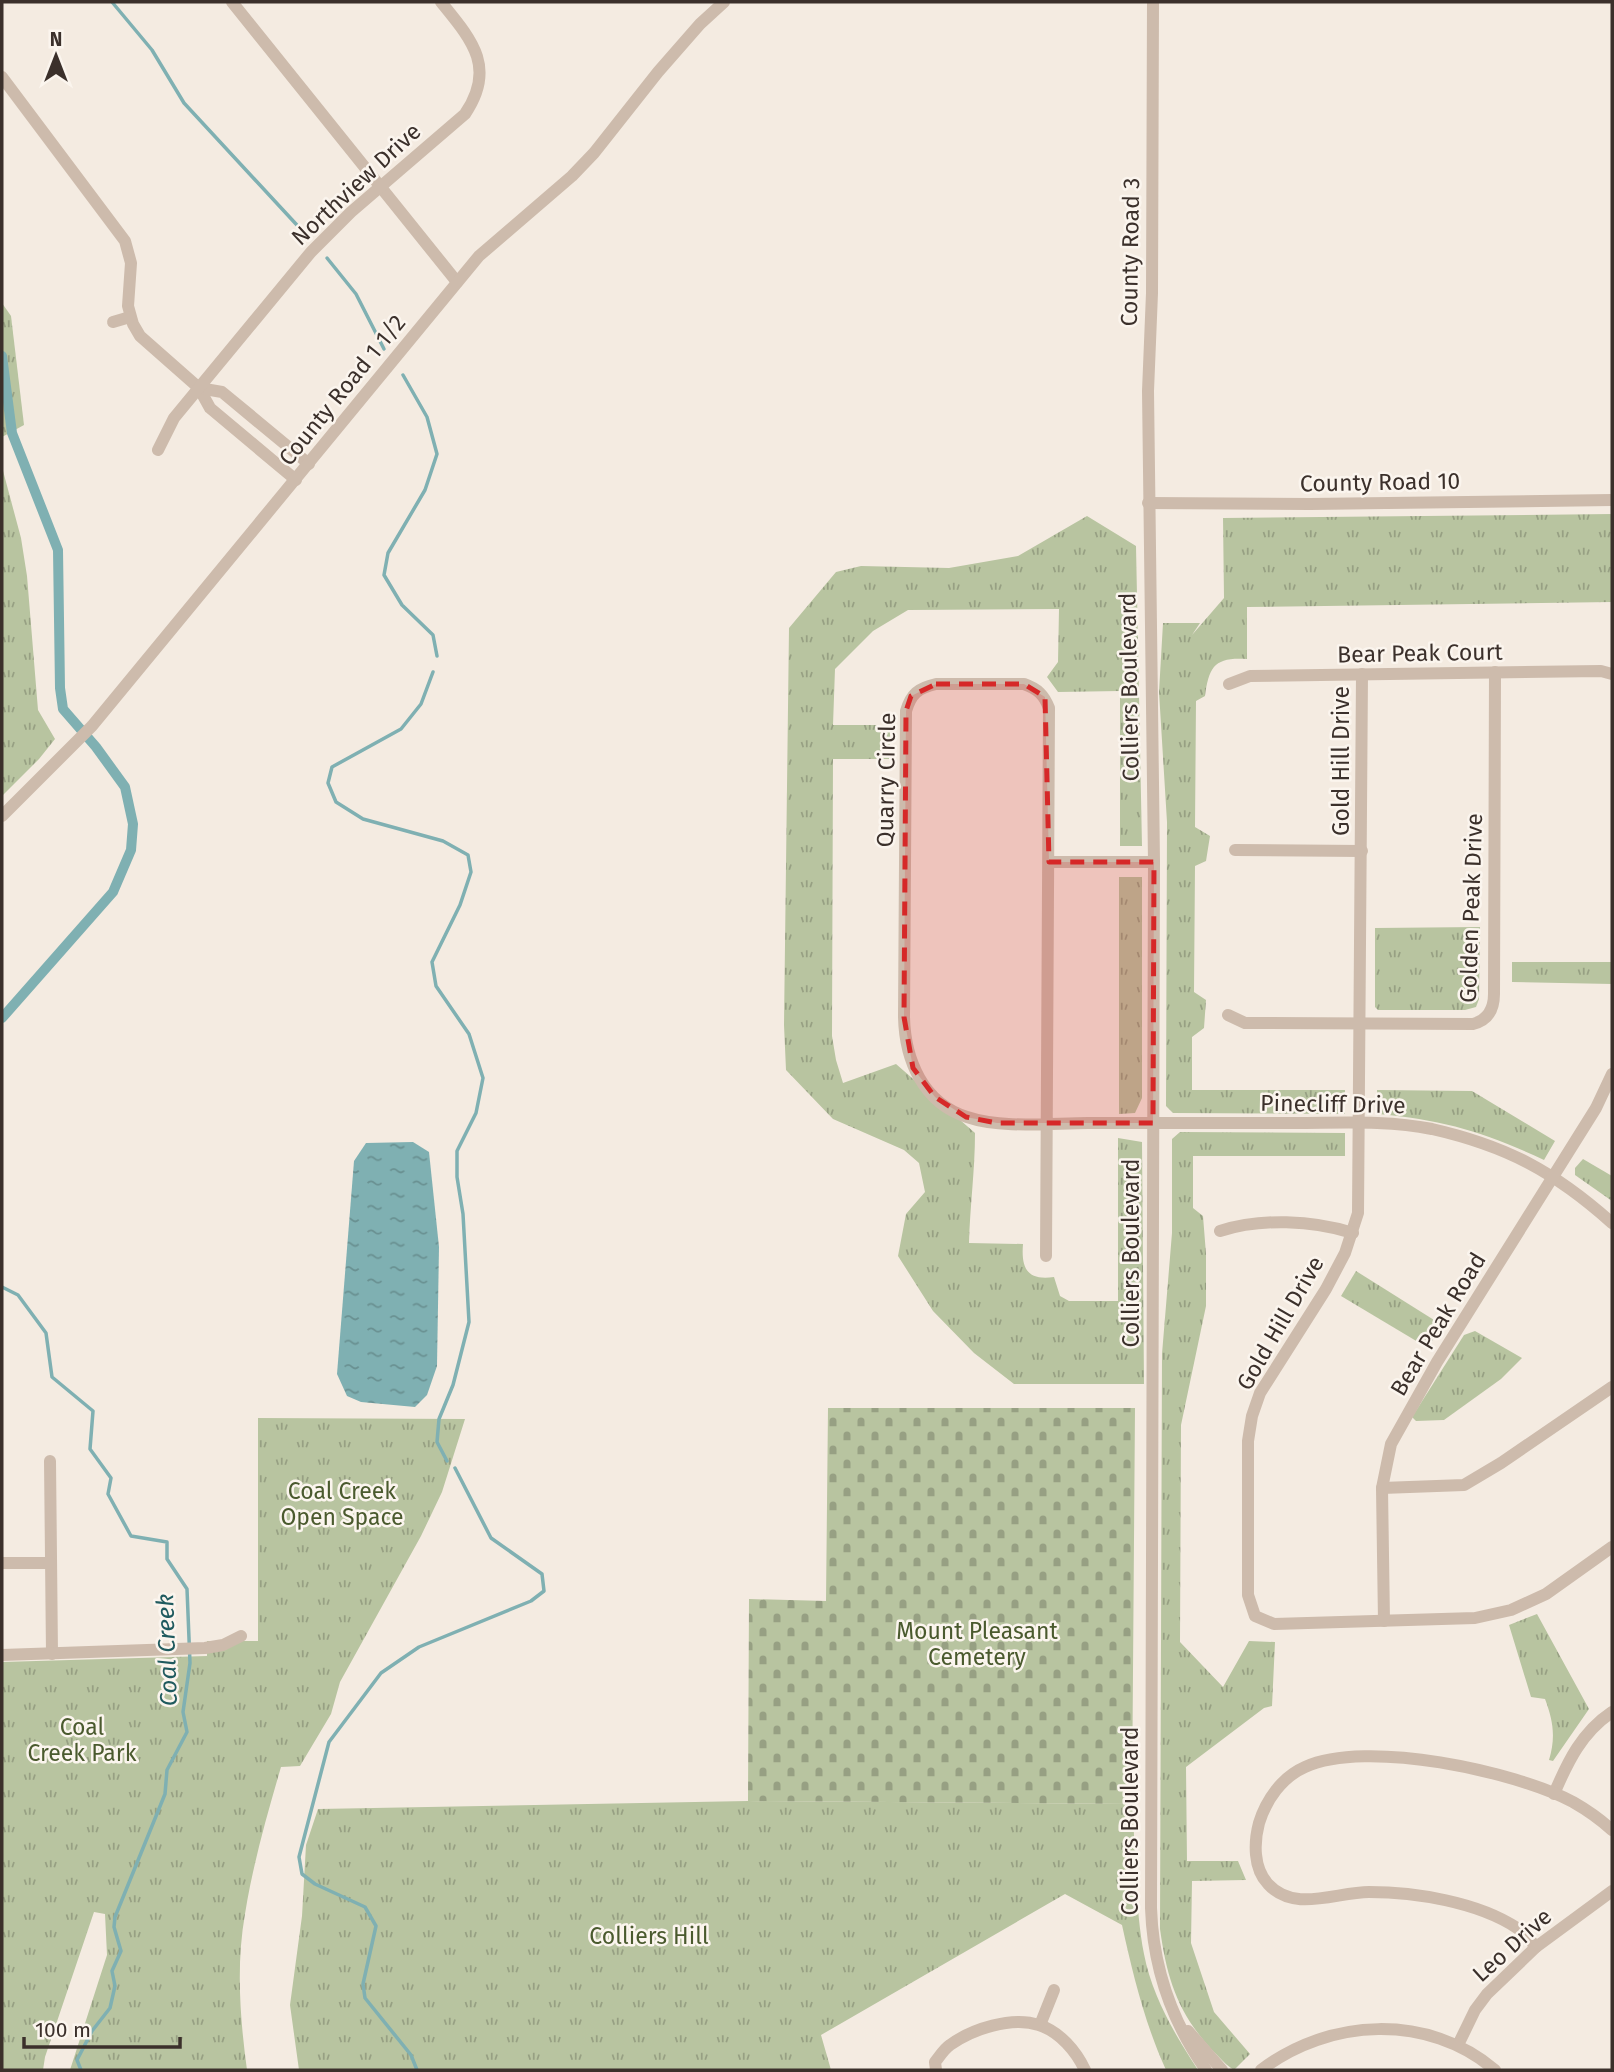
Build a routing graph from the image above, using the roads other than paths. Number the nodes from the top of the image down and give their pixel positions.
1 (232, 2) edge
2 (441, 2) edge
3 (724, 2) edge
4 (1153, 2) edge
5 (2, 76) edge
6 (380, 188) junction
7 (457, 282) junction
8 (130, 317) junction
9 (113, 322) dead end
10 (199, 388) junction
11 (158, 450) dead end
12 (309, 464) junction
13 (296, 480) junction
14 (1612, 500) edge
15 (1148, 503) junction
16 (1495, 673) junction
17 (1362, 674) junction
18 (1612, 674) edge
19 (1229, 684) dead end
20 (2, 816) edge
21 (1235, 850) dead end
22 (1362, 851) junction
23 (1049, 862) junction
24 (1153, 862) junction
25 (1227, 1014) dead end
26 (1361, 1024) junction
27 (1612, 1074) edge
28 (1046, 1123) junction
29 (1153, 1123) junction
30 (1360, 1123) junction
31 (1553, 1176) junction
32 (1612, 1223) edge
33 (1220, 1231) dead end
34 (1353, 1233) junction
35 (1046, 1256) dead end
36 (1612, 1387) edge
37 (50, 1461) dead end
38 (1382, 1488) junction
39 (1612, 1547) edge
40 (2, 1563) edge
41 (51, 1563) junction
42 (1384, 1621) junction
43 (241, 1636) dead end
44 (52, 1654) junction
45 (2, 1655) edge
46 (1612, 1712) edge
47 (1554, 1794) junction
48 (1612, 1830) edge
49 (1612, 1891) edge
50 (1536, 1947) junction
51 (1054, 1990) dead end
52 (1169, 2001) junction
53 (1040, 2025) junction
54 (1458, 2045) junction
55 (936, 2070) edge
56 (1086, 2070) edge
57 (1206, 2070) edge
58 (1222, 2070) edge
59 (1261, 2070) edge
60 (1494, 2070) edge

1 - 6 street
2 - 6 street, Northview Drive
3 - 7 street, County Road 1 1/2
4 - 15 street, County Road 3
5 - 8 street
6 - 7 street
6 - 10 street, Northview Drive
7 - 12 street, County Road 1 1/2
8 - 9 street
8 - 10 street
10 - 11 street, Northview Drive
10 - 12 street
10 - 13 street
12 - 13 street, County Road 1 1/2
13 - 20 street, County Road 1 1/2
14 - 15 street, County Road 10
15 - 24 street, Colliers Boulevard
16 - 17 street, Bear Peak Court
16 - 18 street, Bear Peak Court
16 - 26 street, Golden Peak Drive
17 - 19 street, Bear Peak Court
17 - 22 street, Gold Hill Drive
21 - 22 street
22 - 26 street, Gold Hill Drive
23 - 24 street
23 - 28 street, Quarry Circle
23 - 28 street, Quarry Circle
24 - 29 street, Colliers Boulevard
25 - 26 street
26 - 30 street, Gold Hill Drive
27 - 31 street, Bear Peak Road
28 - 29 street, Quarry Circle
28 - 35 street
29 - 30 street, Pinecliff Drive
29 - 52 street, Colliers Boulevard
30 - 31 street, Pinecliff Drive
30 - 34 street, Gold Hill Drive
31 - 32 street, Pinecliff Drive
31 - 38 street, Bear Peak Road
33 - 34 street
34 - 42 street, Gold Hill Drive
36 - 38 street
37 - 41 street
38 - 42 street, Bear Peak Road
39 - 42 street, Gold Hill Drive
40 - 41 street
41 - 44 street
43 - 44 street
44 - 45 street
46 - 47 street
47 - 48 street
47 - 50 street
49 - 50 street, Leo Drive
50 - 54 street, Leo Drive
51 - 53 street
52 - 57 street, Colliers Boulevard
52 - 58 street, Colliers Boulevard
53 - 55 street
53 - 56 street
54 - 59 street
54 - 60 street

